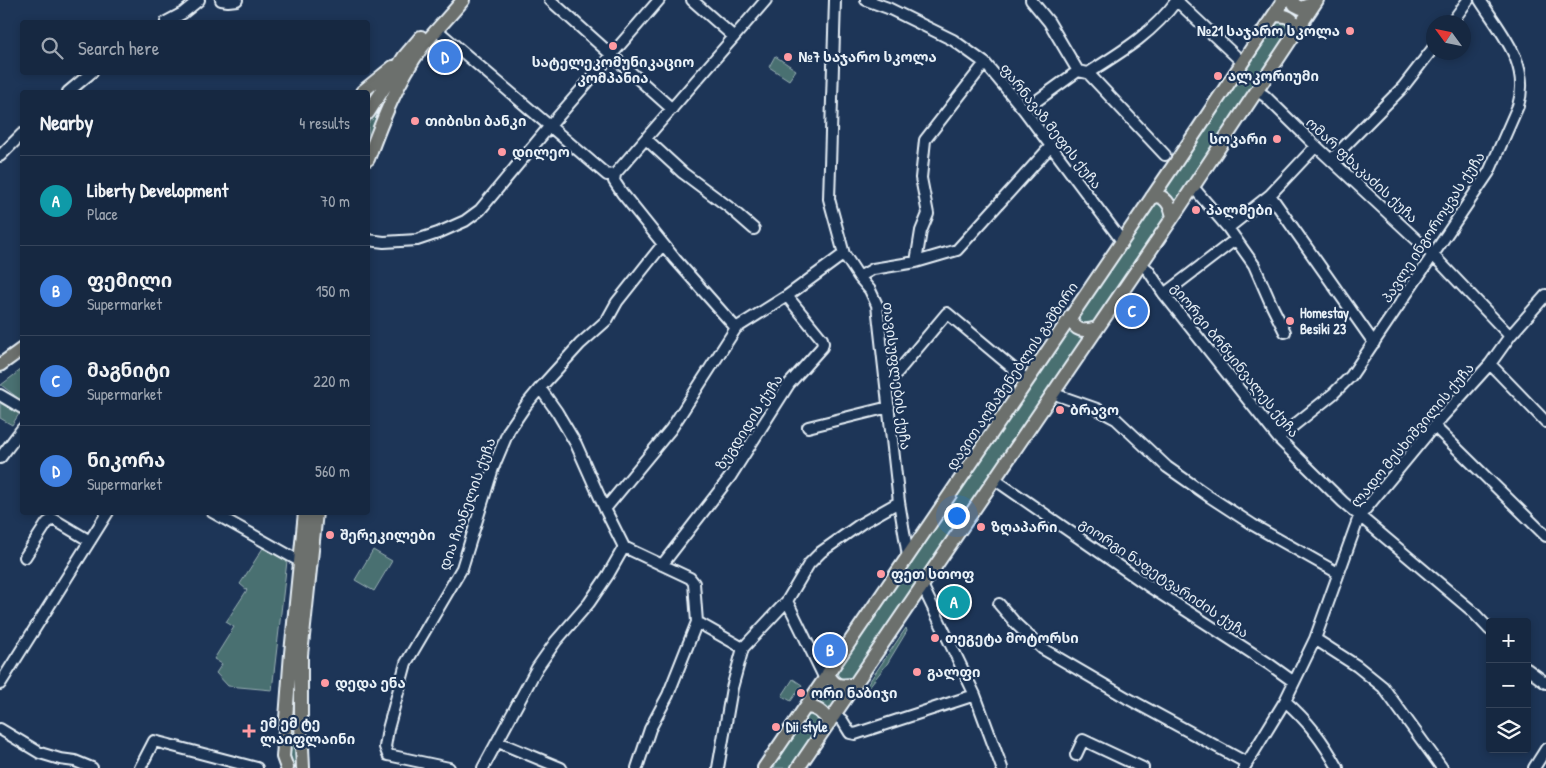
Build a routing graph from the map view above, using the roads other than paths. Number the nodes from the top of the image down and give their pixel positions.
1 (199, 0) edge
2 (221, 0) edge
3 (237, 0) edge
4 (453, 0) edge
5 (463, 0) edge
6 (550, 0) edge
7 (658, 0) edge
8 (692, 0) edge
9 (766, 0) edge
10 (835, 0) edge
11 (866, 0) edge
12 (1030, 0) edge
13 (1177, 0) edge
14 (1284, 0) edge
15 (1292, 0) edge
16 (1468, 0) edge
17 (1480, 0) edge
18 (1316, 2) edge
19 (1274, 14) junction
20 (1457, 15) edge
21 (170, 20) edge
22 (437, 30) junction
23 (1298, 30) junction
24 (734, 37) junction
25 (612, 54) junction
26 (1426, 57) edge
27 (404, 58) junction
28 (1242, 62) junction
29 (985, 63) junction
30 (1083, 72) junction
31 (88, 75) edge
32 (70, 90) edge
33 (364, 90) edge
34 (1257, 91) junction
35 (672, 109) junction
36 (370, 110) edge
37 (1024, 110) junction
38 (549, 126) junction
39 (20, 136) edge
40 (646, 139) junction
41 (1051, 146) junction
42 (1316, 146) junction
43 (370, 150) edge
44 (1165, 155) dead end
45 (0, 156) edge
46 (1331, 160) junction
47 (615, 174) junction
48 (1193, 186) junction
49 (1270, 195) junction
50 (1152, 197) junction
51 (1173, 216) junction
52 (1228, 228) junction
53 (754, 229) dead end
54 (1236, 239) junction
55 (370, 240) edge
56 (1122, 241) junction
57 (663, 244) junction
58 (844, 254) junction
59 (1432, 254) junction
60 (916, 262) junction
61 (1140, 264) junction
62 (859, 278) junction
63 (1164, 294) junction
64 (1546, 295) edge
65 (787, 296) junction
66 (1070, 318) junction
67 (736, 328) junction
68 (1097, 328) junction
69 (1285, 332) dead end
70 (1510, 336) junction
71 (1374, 343) junction
72 (20, 350) edge
73 (1490, 364) junction
74 (0, 365) edge
75 (1027, 380) junction
76 (886, 382) junction
77 (540, 388) junction
78 (1054, 392) junction
79 (0, 395) edge
80 (20, 407) edge
81 (889, 407) junction
82 (1546, 422) edge
83 (808, 426) dead end
84 (1434, 426) junction
85 (20, 432) edge
86 (1278, 438) junction
87 (0, 458) edge
88 (994, 479) junction
89 (899, 502) junction
90 (604, 509) junction
91 (106, 515) edge
92 (217, 515) edge
93 (305, 515) edge
94 (316, 515) edge
95 (1360, 517) junction
96 (1546, 536) edge
97 (90, 541) junction
98 (624, 547) junction
99 (908, 556) junction
100 (25, 557) dead end
101 (300, 562) junction
102 (662, 565) junction
103 (1338, 573) junction
104 (922, 585) junction
105 (787, 601) junction
106 (999, 604) dead end
107 (697, 622) junction
108 (1486, 626) edge
109 (1315, 639) junction
110 (743, 648) junction
111 (1531, 671) edge
112 (827, 676) junction
113 (1294, 682) junction
114 (1546, 683) edge
115 (0, 684) edge
116 (855, 684) junction
117 (976, 695) junction
118 (1285, 701) junction
119 (806, 707) junction
120 (832, 719) junction
121 (0, 729) edge
122 (498, 742) junction
123 (1546, 749) edge
124 (1076, 755) dead end
125 (284, 764) edge
126 (1245, 765) edge
127 (92, 768) edge
128 (140, 768) edge
129 (256, 768) edge
130 (303, 768) edge
131 (448, 768) edge
132 (483, 768) edge
133 (561, 768) edge
134 (637, 768) edge
135 (718, 768) edge
136 (764, 768) edge
137 (798, 768) edge
138 (1002, 768) edge
139 (1142, 768) edge
140 (1338, 768) edge
141 (1442, 768) edge
142 (1534, 768) edge

1 - 21 street
2 - 3 street
4 - 27 main road
5 - 22 main road
6 - 25 street
7 - 25 street
8 - 24 street
9 - 24 street
10 - 58 street, თავისუფლების ქუჩა
11 - 29 street, ფარნავაზ მეფის ქუჩა
12 - 30 street
13 - 28 street
13 - 30 street
14 - 19 main road, დავით აღმაშენებლის გამზირი
15 - 18 main road
16 - 20 street
17 - 59 street, პავლე ინგოროყვას ქუჩა
18 - 23 main road
19 - 23 main road
19 - 28 main road, დავით აღმაშენებლის გამზირი
22 - 38 street
22 - 43 main road
23 - 34 main road
24 - 35 street
25 - 35 street
25 - 38 street
26 - 46 street
27 - 33 main road
27 - 36 main road
28 - 50 main road, დავით აღმაშენებლის გამზირი
29 - 37 street, ფარნავაზ მეფის ქუჩა
29 - 60 street
30 - 37 street
30 - 44 street
31 - 32 street
34 - 42 street, ომარ ფხაკაძის ქუჩა
34 - 48 main road
35 - 40 street
37 - 41 street, ფარნავაზ მეფის ქუჩა
38 - 47 street
38 - 55 street
39 - 45 street
40 - 47 street
40 - 53 street
41 - 56 street, ფარნავაზ მეფის ქუჩა
41 - 60 street
42 - 46 street, ომარ ფხაკაძის ქუჩა
42 - 49 street
46 - 59 street, ომარ ფხაკაძის ქუჩა
47 - 57 street
48 - 51 main road
48 - 52 street
49 - 52 street
49 - 71 street
50 - 51 main road
50 - 56 main road, დავით აღმაშენებლის გამზირი
51 - 61 main road
52 - 54 street
54 - 63 street
54 - 69 street
56 - 66 main road, დავით აღმაშენებლის გამზირი
57 - 67 street
57 - 77 street, დია ჩიანელის ქუჩა
58 - 62 street, თავისუფლების ქუჩა
58 - 65 street
59 - 70 street, ომარ ფხაკაძის ქუჩა
59 - 71 street, პავლე ინგოროყვას ქუჩა
60 - 62 street
61 - 63 street, გიორგი ბრწყინვალეს ქუჩა
61 - 68 main road
62 - 76 street, თავისუფლების ქუჩა
63 - 86 street, გიორგი ბრწყინვალეს ქუჩა
64 - 70 street, ლადო მესხიშვილის ქუჩა
65 - 67 street
65 - 102 street, ზუგდიდის ქუჩა
66 - 68 main road
66 - 75 main road, დავით აღმაშენებლის გამზირი
67 - 90 street
68 - 78 main road
70 - 73 street, ლადო მესხიშვილის ქუჩა
71 - 86 street, პავლე ინგოროყვას ქუჩა
72 - 74 main road
73 - 82 street
73 - 84 street, ლადო მესხიშვილის ქუჩა
75 - 76 street
75 - 99 main road, დავით აღმაშენებლის გამზირი
76 - 81 street, თავისუფლების ქუჩა
77 - 90 street
77 - 131 street, დია ჩიანელის ქუჩა
78 - 88 main road
78 - 103 street
79 - 80 street
81 - 83 street
81 - 89 street, თავისუფლების ქუჩა
84 - 95 street, ლადო მესხიშვილის ქუჩა
84 - 96 street
85 - 87 street
86 - 95 street, გიორგი ბრწყინვალეს ქუჩა
88 - 104 main road
88 - 113 street, გიორგი ნაფეტვარიძის ქუჩა
89 - 99 street, თავისუფლების ქუჩა
89 - 105 street
90 - 98 street
91 - 97 street
92 - 101 street
93 - 101 main road
94 - 130 main road
95 - 103 street, ლადო მესხიშვილის ქუჩა
95 - 108 street, გიორგი ბრწყინვალეს ქუჩა
97 - 100 street
97 - 115 street
98 - 102 street
98 - 122 street
99 - 112 main road, დავით აღმაშენებლის გამზირი
101 - 125 main road
102 - 107 street
103 - 109 street, ლადო მესხიშვილის ქუჩა
104 - 116 main road
104 - 117 street
105 - 110 street
105 - 112 street
106 - 126 street
107 - 110 street
107 - 134 street
109 - 113 street, ლადო მესხიშვილის ქუჩა
109 - 141 street
110 - 135 street
111 - 114 street
112 - 116 main road
112 - 119 main road, დავით აღმაშენებლის გამზირი
113 - 118 street, ლადო მესხიშვილის ქუჩა
116 - 120 main road
117 - 120 street
117 - 138 street
118 - 126 street, ლადო მესხიშვილის ქუჩა
118 - 140 street
119 - 120 main road
119 - 136 main road, დავით აღმაშენებლის გამზირი
120 - 137 main road
121 - 127 street
122 - 132 street
122 - 133 street
123 - 142 street
124 - 139 street
128 - 129 street

